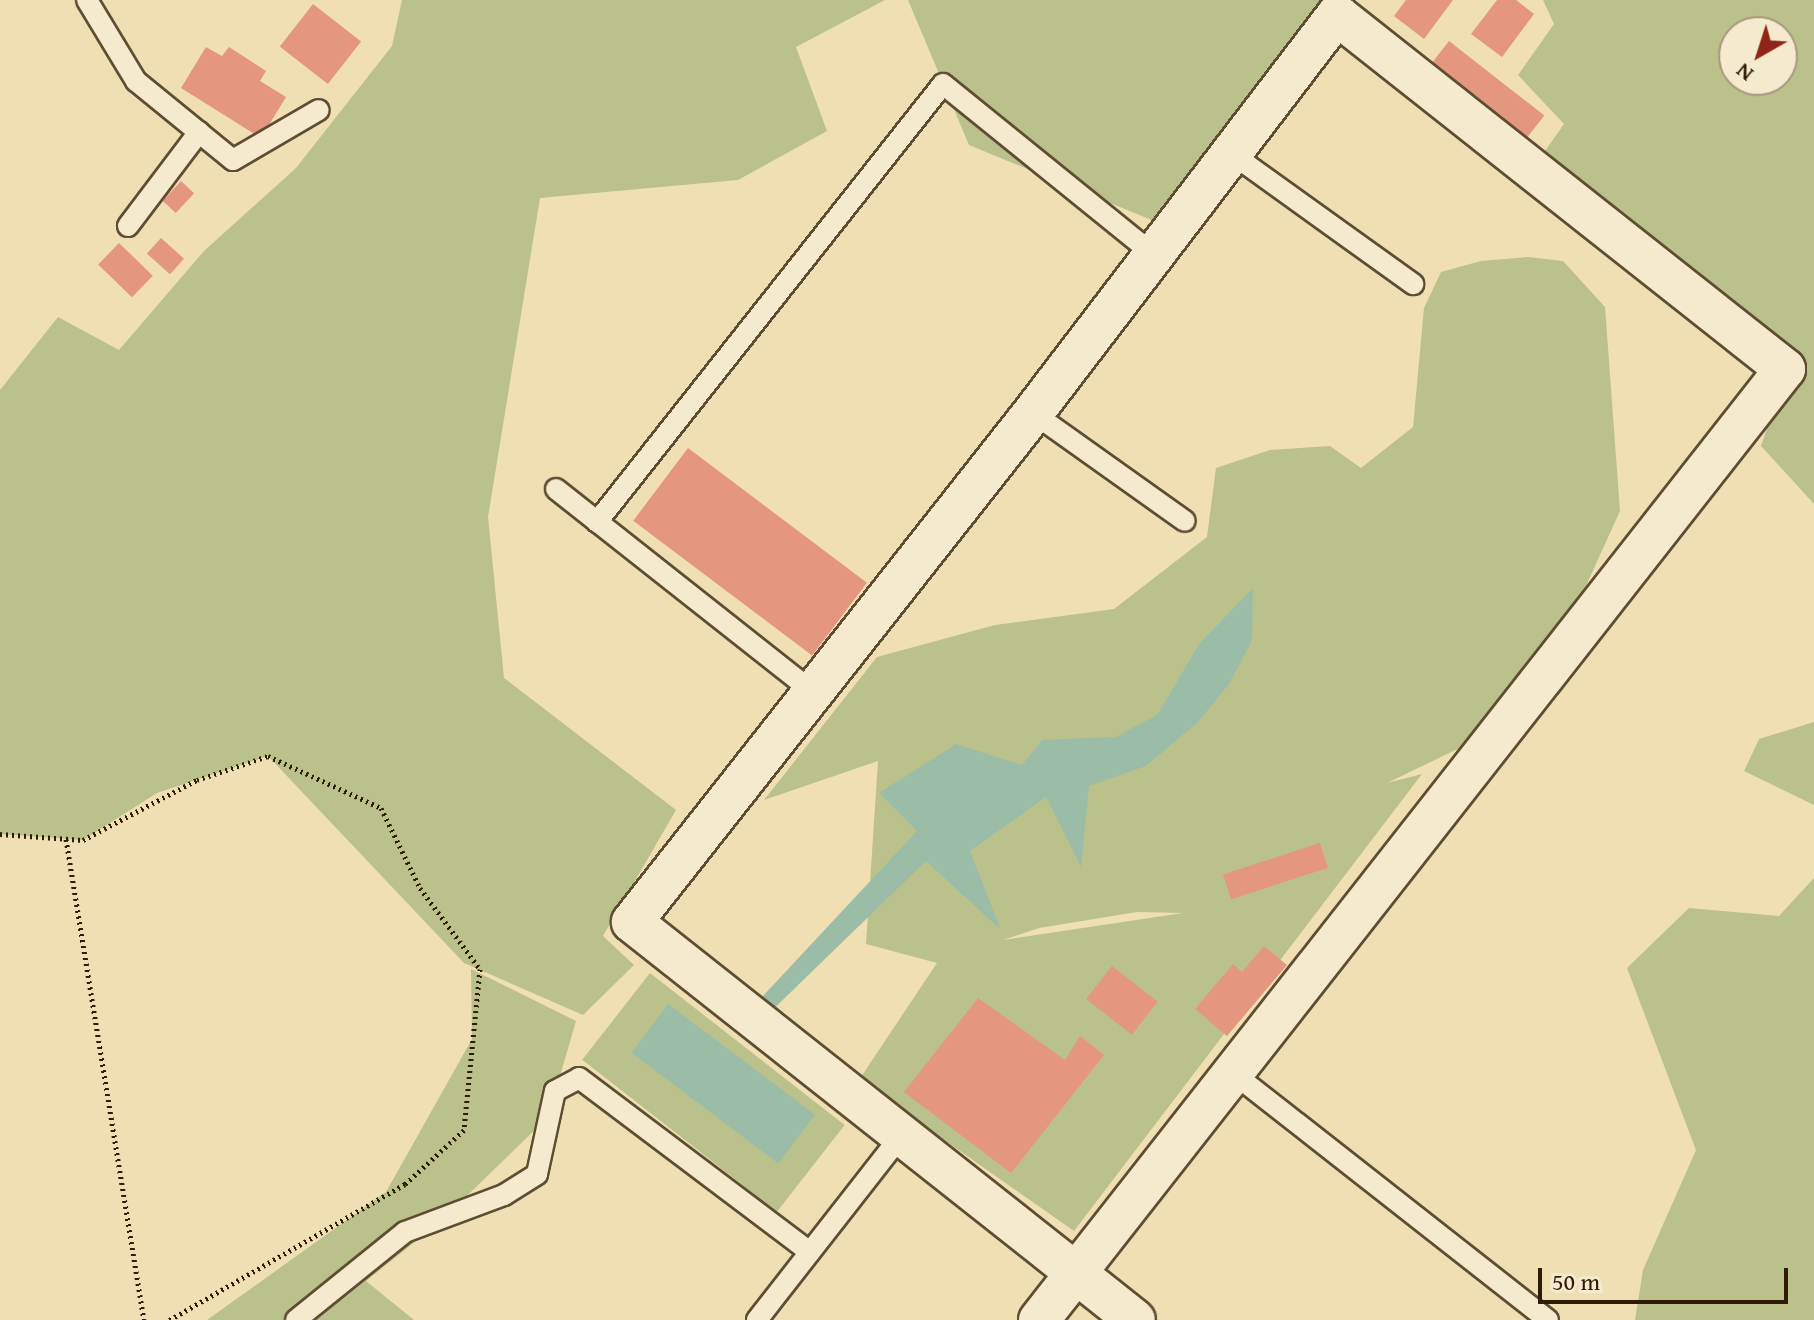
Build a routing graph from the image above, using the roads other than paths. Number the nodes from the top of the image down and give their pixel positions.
1 (87, 0) edge
2 (319, 110) dead end
3 (199, 132) junction
4 (1233, 148) junction
5 (128, 226) dead end
6 (1152, 253) junction
7 (1413, 284) dead end
8 (1033, 413) junction
9 (556, 489) dead end
10 (1185, 521) dead end
11 (597, 522) junction
12 (812, 691) junction
13 (1233, 1073) junction
14 (901, 1136) junction
15 (810, 1252) junction
16 (1076, 1273) junction
17 (296, 1320) edge
18 (757, 1320) edge
19 (1039, 1320) edge
20 (1135, 1320) edge
21 (1548, 1320) edge

1 - 3 lane
2 - 3 lane
3 - 5 lane
4 - 6 street
4 - 7 lane
4 - 13 street
6 - 8 street
6 - 11 lane
8 - 10 lane
8 - 12 street
9 - 11 lane
11 - 12 lane
12 - 14 street
13 - 16 street
13 - 21 lane
14 - 15 lane
14 - 16 street
15 - 17 lane
15 - 18 lane
16 - 19 street
16 - 20 street

